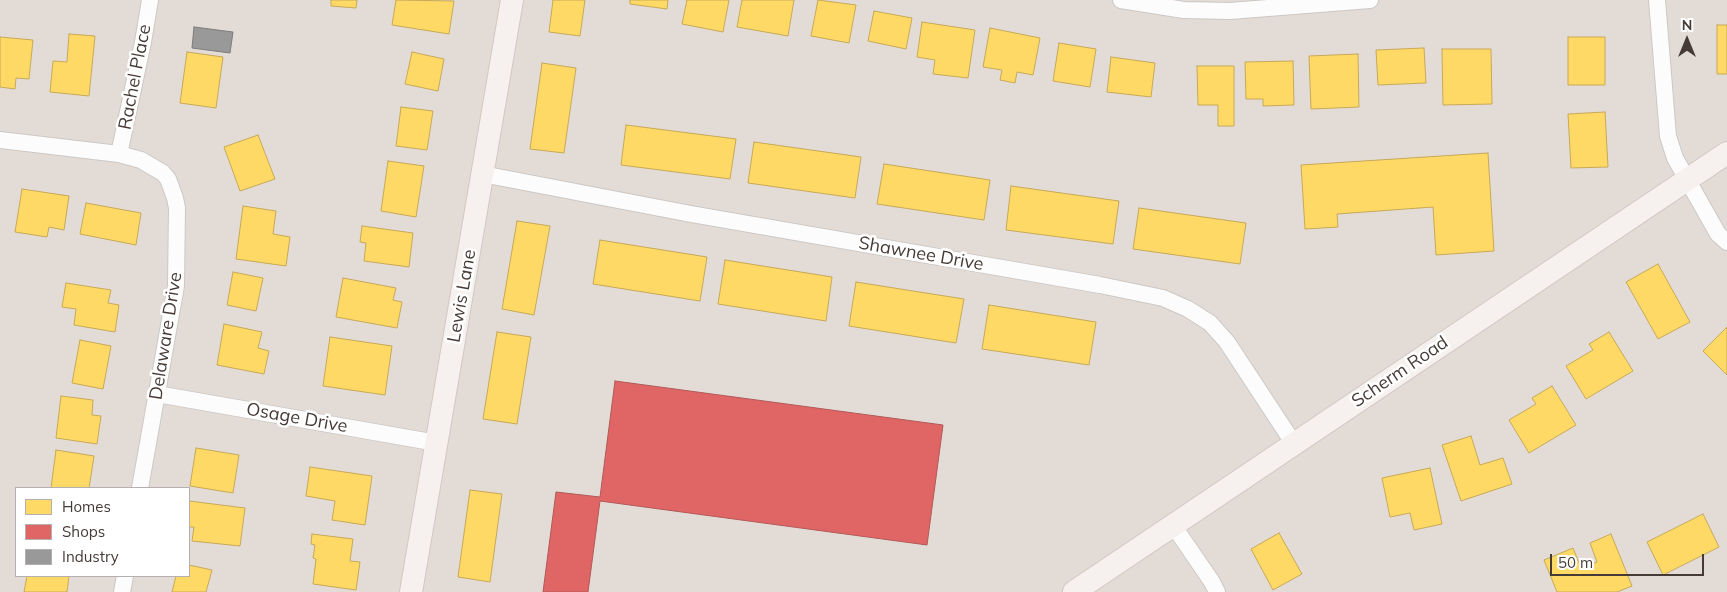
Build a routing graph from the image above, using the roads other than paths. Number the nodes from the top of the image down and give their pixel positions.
1 (150, 0) edge
2 (512, 0) edge
3 (1120, 0) edge
4 (1370, 0) edge
5 (1658, 0) edge
6 (1345, 1) edge
7 (0, 140) edge
8 (1727, 152) edge
9 (119, 154) junction
10 (482, 174) junction
11 (1687, 179) junction
12 (1727, 242) edge
13 (157, 394) junction
14 (437, 443) junction
15 (1294, 444) junction
16 (140, 487) edge
17 (1173, 525) junction
18 (125, 577) edge
19 (122, 592) edge
20 (411, 592) edge
21 (1074, 592) edge
22 (1217, 592) edge

1 - 9 street, Rachel Place
2 - 10 street, Lewis Lane
3 - 6 street
4 - 6 street
5 - 11 street
7 - 9 street, Delaware Drive
8 - 11 street, Scherm Road
9 - 13 street, Delaware Drive
10 - 14 street, Lewis Lane
10 - 15 street, Shawnee Drive
11 - 12 street
11 - 15 street, Scherm Road
13 - 14 street, Osage Drive
13 - 16 street, Delaware Drive
14 - 20 street, Lewis Lane
15 - 17 street, Scherm Road
17 - 21 street, Scherm Road
17 - 22 street
18 - 19 street

